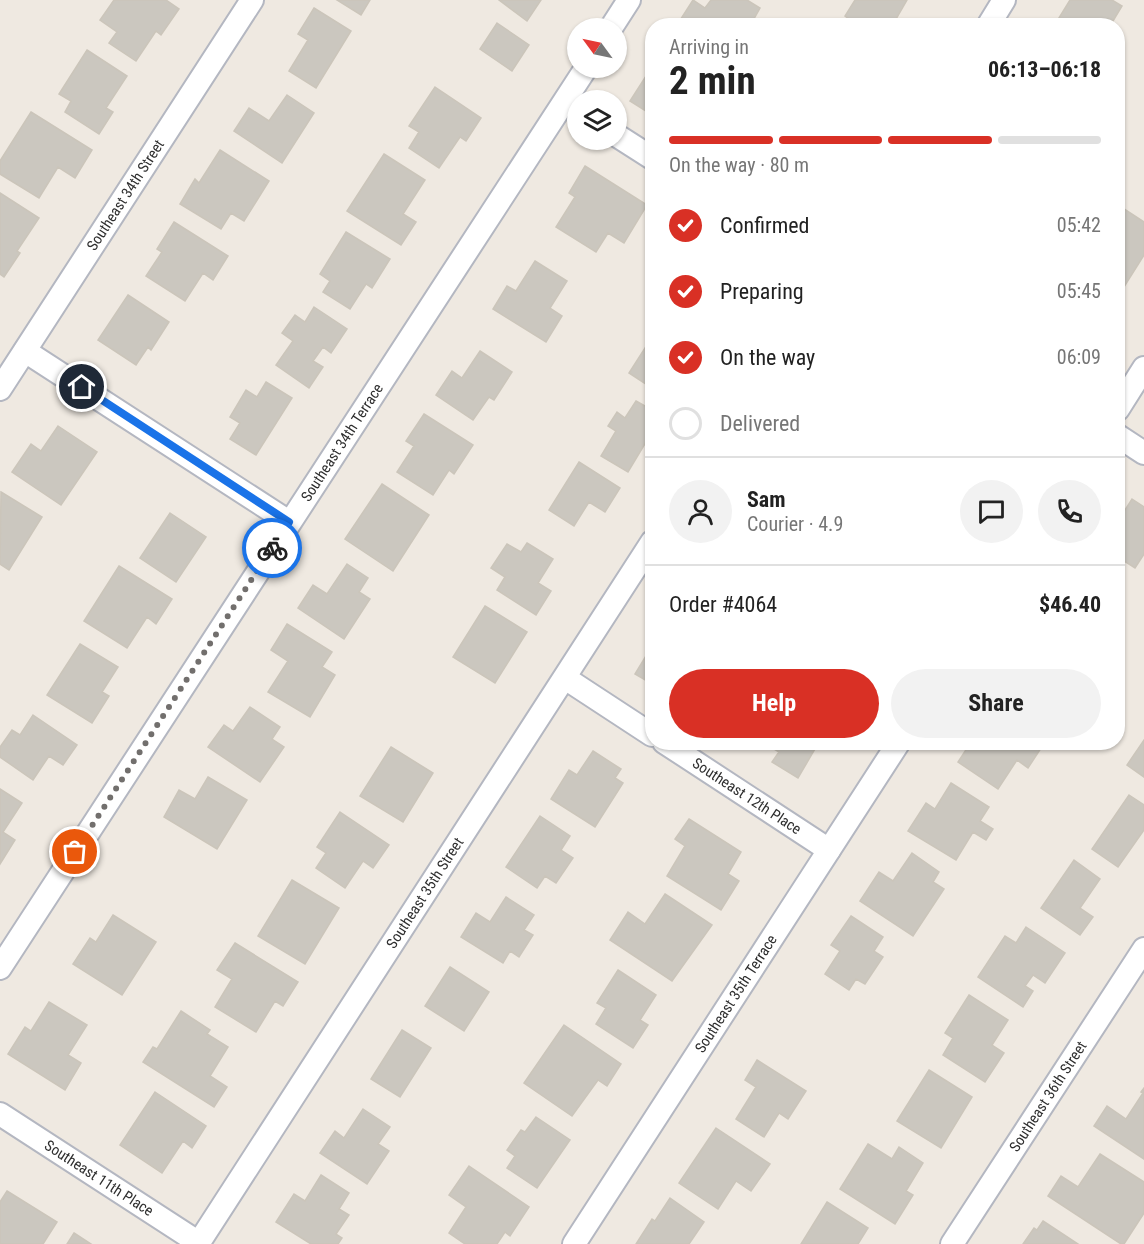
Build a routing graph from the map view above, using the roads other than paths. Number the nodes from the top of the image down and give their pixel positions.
1 (252, 0) edge
2 (630, 0) edge
3 (1004, 0) edge
4 (618, 18) edge
5 (993, 18) edge
6 (567, 112) edge
7 (627, 142) edge
8 (645, 154) edge
9 (25, 351) junction
10 (1144, 368) edge
11 (0, 389) edge
12 (1125, 398) edge
13 (1125, 441) edge
14 (1144, 453) edge
15 (289, 522) junction
16 (645, 553) edge
17 (565, 678) junction
18 (645, 730) edge
19 (676, 750) edge
20 (894, 750) edge
21 (829, 850) junction
22 (1144, 949) edge
23 (0, 968) edge
24 (0, 1114) edge
25 (198, 1244) edge
26 (574, 1244) edge
27 (952, 1244) edge

1 - 9 street, Southeast 34th Street
2 - 4 street
3 - 5 street
6 - 15 street, Southeast 34th Terrace
7 - 8 street
9 - 11 street, Southeast 34th Street
9 - 15 street
10 - 12 street
13 - 14 street
15 - 23 street, Southeast 34th Terrace
16 - 17 street, Southeast 35th Street
17 - 18 street
17 - 25 street, Southeast 35th Street
19 - 21 street, Southeast 12th Place
20 - 21 street, Southeast 35th Terrace
21 - 26 street, Southeast 35th Terrace
22 - 27 street, Southeast 36th Street
24 - 25 street, Southeast 11th Place

